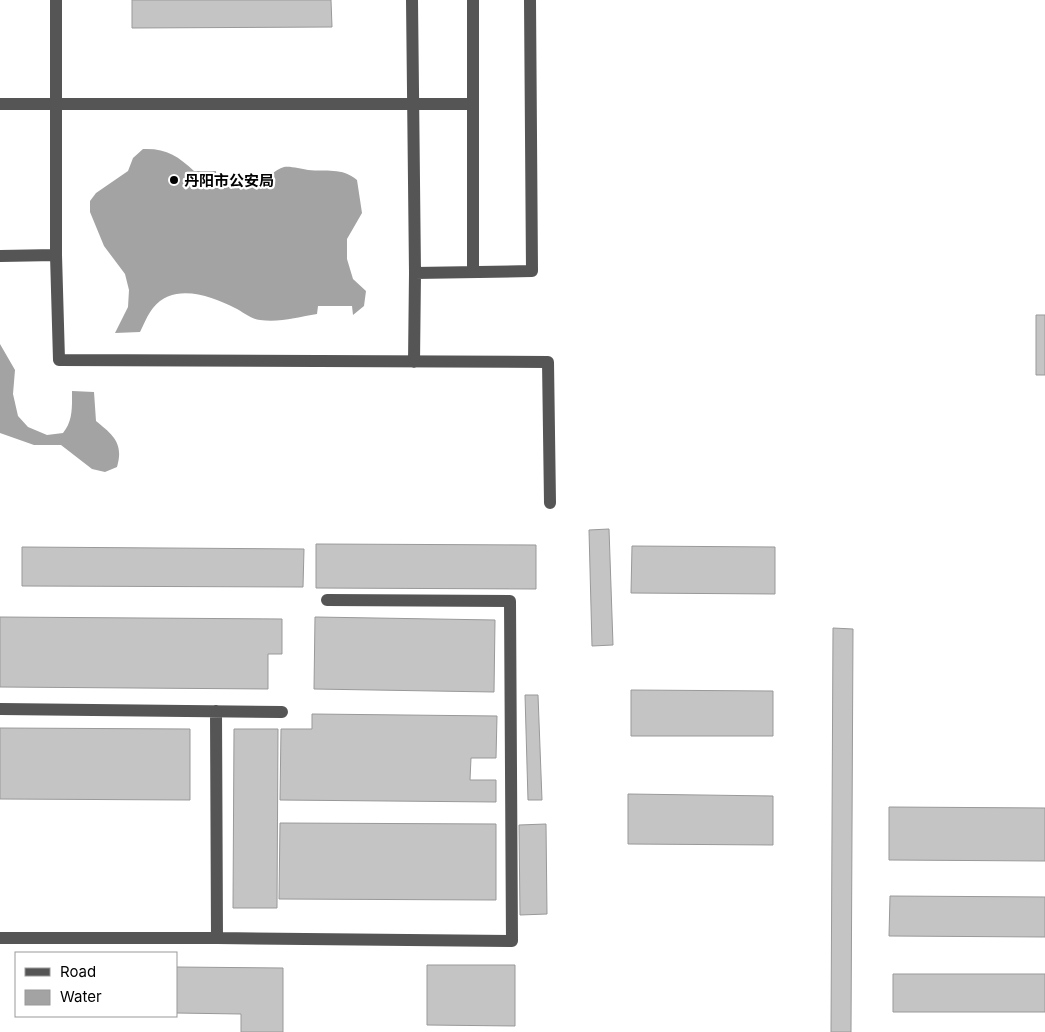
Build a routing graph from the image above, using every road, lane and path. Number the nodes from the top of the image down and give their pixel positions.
1 (56, 0) edge
2 (412, 0) edge
3 (473, 0) edge
4 (530, 0) edge
5 (0, 104) edge
6 (56, 104) junction
7 (413, 104) junction
8 (473, 104) junction
9 (56, 255) junction
10 (0, 256) edge
11 (473, 272) junction
12 (415, 273) junction
13 (414, 362) junction
14 (550, 503) dead end
15 (327, 600) dead end
16 (0, 709) edge
17 (216, 711) junction
18 (282, 712) dead end
19 (0, 938) edge
20 (217, 938) junction

1 - 6 lane
2 - 7 lane
3 - 8 lane
4 - 11 lane
5 - 6 lane
6 - 7 lane
6 - 9 lane
7 - 8 lane
7 - 12 lane
8 - 11 lane
9 - 10 lane
9 - 13 lane
11 - 12 lane
12 - 13 lane
13 - 14 lane
15 - 20 lane
16 - 17 lane
17 - 18 lane
17 - 20 lane
19 - 20 lane

